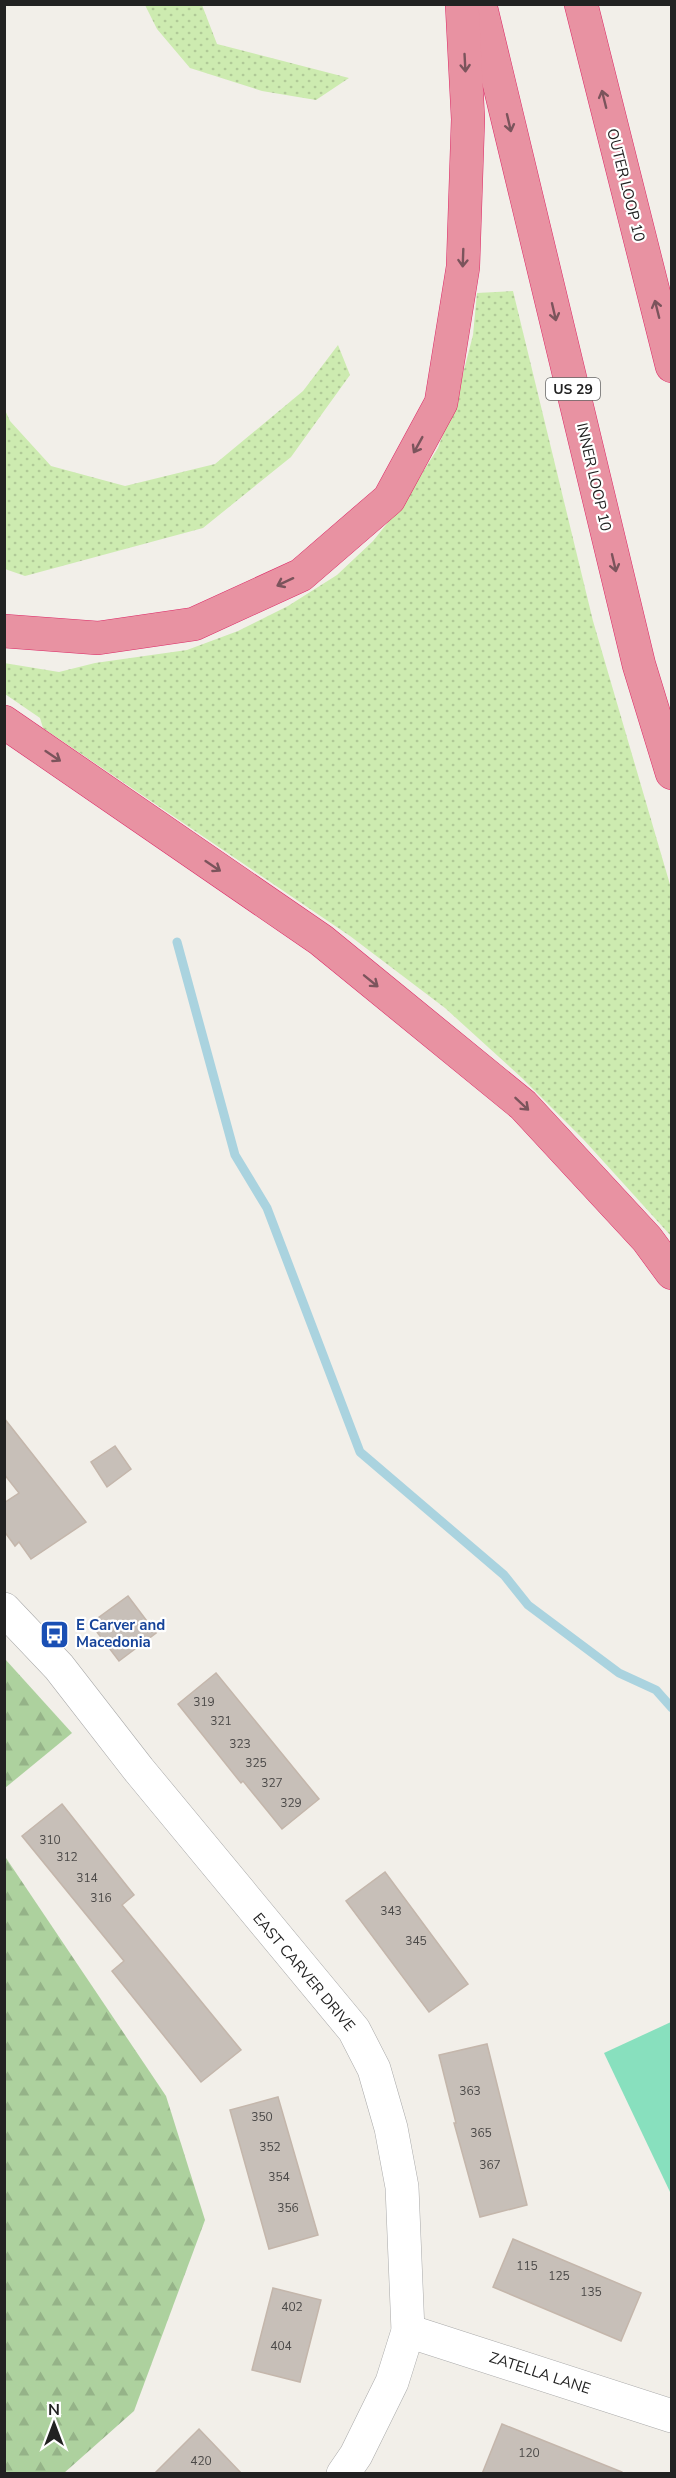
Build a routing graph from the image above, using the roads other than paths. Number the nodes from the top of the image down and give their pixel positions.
1 (462, 4) edge
2 (480, 4) edge
3 (581, 4) edge
4 (672, 366) edge
5 (4, 631) edge
6 (4, 722) edge
7 (672, 772) edge
8 (672, 1272) edge
9 (4, 1609) edge
10 (408, 2331) junction
11 (672, 2416) edge
12 (344, 2474) edge

1 -> 5 highway
2 -> 7 highway, INNER LOOP 10 / US 29
4 -> 3 highway, OUTER LOOP 10
6 -> 8 highway
9 - 10 street, EAST CARVER DRIVE
10 - 11 street, ZATELLA LANE
10 - 12 street, EAST CARVER DRIVE

